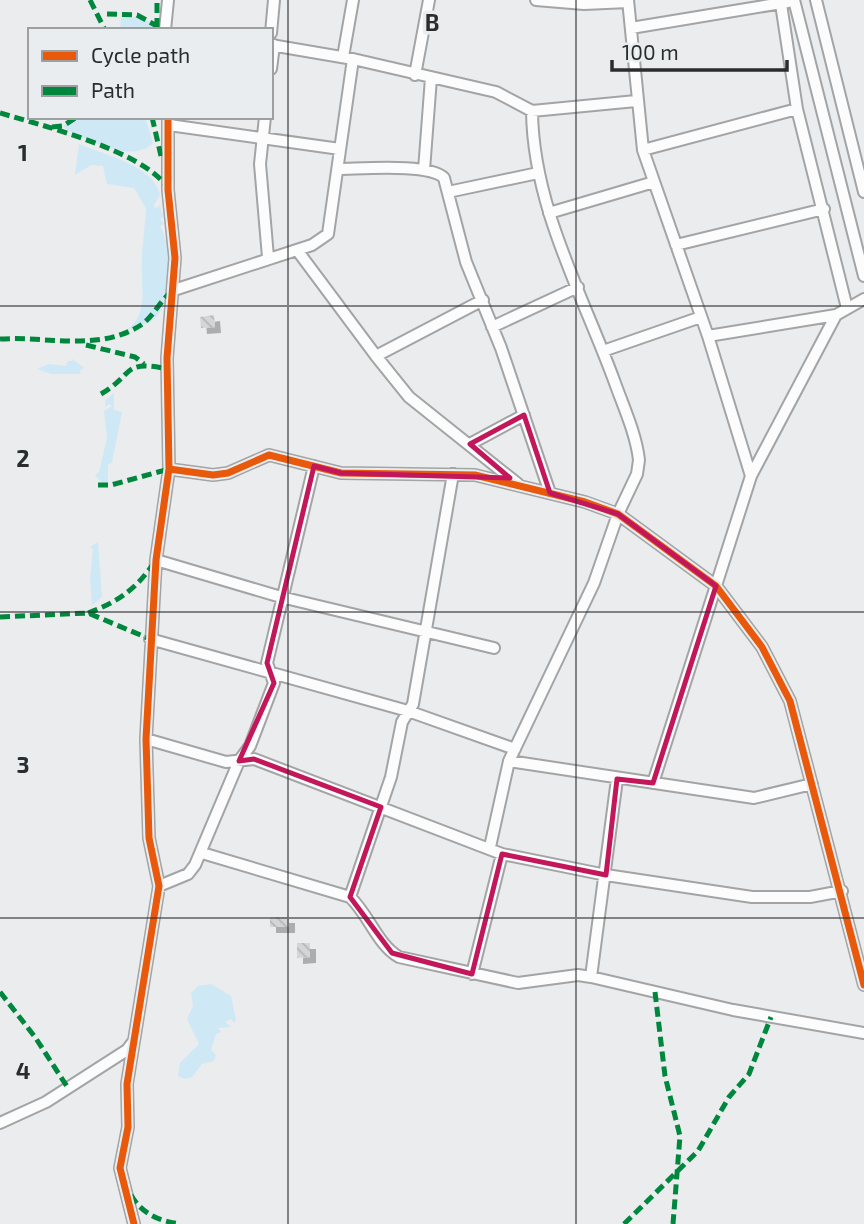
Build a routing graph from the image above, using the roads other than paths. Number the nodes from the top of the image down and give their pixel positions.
1 (169, 0) edge
2 (274, 0) edge
3 (353, 0) edge
4 (429, 0) edge
5 (536, 0) edge
6 (794, 0) edge
7 (816, 0) edge
8 (628, 1) edge
9 (781, 4) junction
10 (165, 28) edge
11 (271, 28) edge
12 (631, 28) junction
13 (273, 45) edge
14 (348, 58) junction
15 (415, 75) junction
16 (431, 78) junction
17 (636, 101) junction
18 (797, 109) junction
19 (532, 111) junction
20 (265, 119) edge
21 (169, 121) edge
22 (262, 140) junction
23 (340, 149) junction
24 (643, 150) junction
25 (338, 169) junction
26 (424, 170) junction
27 (538, 173) junction
28 (654, 182) junction
29 (448, 192) junction
30 (864, 192) edge
31 (824, 209) junction
32 (549, 213) junction
33 (676, 245) junction
34 (297, 250) junction
35 (268, 257) junction
36 (864, 276) edge
37 (578, 287) junction
38 (174, 290) junction
39 (864, 299) edge
40 (483, 300) junction
41 (847, 308) junction
42 (836, 315) junction
43 (702, 317) junction
44 (492, 327) junction
45 (708, 336) junction
46 (604, 351) junction
47 (376, 356) junction
48 (524, 415) junction
49 (470, 444) junction
50 (314, 466) junction
51 (169, 469) junction
52 (453, 474) junction
53 (751, 476) junction
54 (520, 486) junction
55 (550, 493) junction
56 (618, 514) junction
57 (156, 560) junction
58 (716, 586) junction
59 (281, 597) junction
60 (428, 634) junction
61 (150, 639) junction
62 (495, 648) dead end
63 (270, 671) junction
64 (408, 711) junction
65 (146, 739) junction
66 (515, 749) junction
67 (239, 761) junction
68 (509, 761) junction
69 (617, 779) junction
70 (653, 783) junction
71 (812, 784) junction
72 (382, 807) junction
73 (490, 847) junction
74 (202, 853) junction
75 (502, 854) junction
76 (606, 875) junction
77 (159, 887) junction
78 (842, 891) junction
79 (350, 897) junction
80 (472, 974) junction
81 (591, 977) junction
82 (864, 985) edge
83 (864, 1033) edge
84 (133, 1042) junction
85 (0, 1123) edge
86 (134, 1224) edge

1 - 10 street
2 - 11 street
3 - 14 street
4 - 15 street
5 - 8 street
6 - 9 street
6 - 36 street
7 - 30 street
8 - 12 street
9 - 12 street
9 - 18 street
12 - 17 street
13 - 14 street
14 - 15 street
14 - 23 street
15 - 16 street
16 - 19 street
16 - 26 street
17 - 19 street
17 - 24 street
18 - 24 street
18 - 31 street
19 - 27 street
20 - 22 street
21 - 22 street
21 - 38 street
22 - 23 street
22 - 35 street
23 - 25 street
24 - 28 street
25 - 26 street
25 - 34 street
26 - 29 street
27 - 29 street
27 - 32 street
28 - 32 street
28 - 33 street
29 - 40 street
31 - 33 street
31 - 41 street
32 - 37 street
33 - 43 street
34 - 35 street
34 - 47 street
35 - 38 street
37 - 44 street
37 - 46 street
38 - 51 street
39 - 41 street
40 - 44 street
40 - 47 street
41 - 42 street
42 - 45 street
42 - 53 street
43 - 45 street
43 - 46 street
44 - 48 street
45 - 53 street
46 - 56 street
47 - 49 street
48 - 49 street
48 - 55 street
49 - 54 street
50 - 51 street
50 - 52 street
50 - 59 street
51 - 57 street
52 - 54 street
52 - 60 street
53 - 58 street
54 - 55 street
55 - 56 street
56 - 58 street
56 - 66 street
57 - 59 street
57 - 61 street
58 - 70 street
58 - 71 street
59 - 60 street
59 - 63 street
60 - 62 street
60 - 64 street
61 - 63 street
61 - 65 street
63 - 64 street
63 - 67 street
64 - 66 street
64 - 72 street
65 - 67 street
65 - 77 street
66 - 68 street
67 - 72 street
67 - 74 street
68 - 69 street
68 - 73 street
69 - 70 street
69 - 76 street
70 - 71 street
71 - 78 street
72 - 73 street
72 - 79 street
73 - 75 street
74 - 77 street
74 - 79 street
75 - 76 street
75 - 80 street
76 - 78 street
76 - 81 street
77 - 84 street
78 - 82 street
79 - 80 street
80 - 81 street
81 - 83 street
84 - 85 street
84 - 86 street

